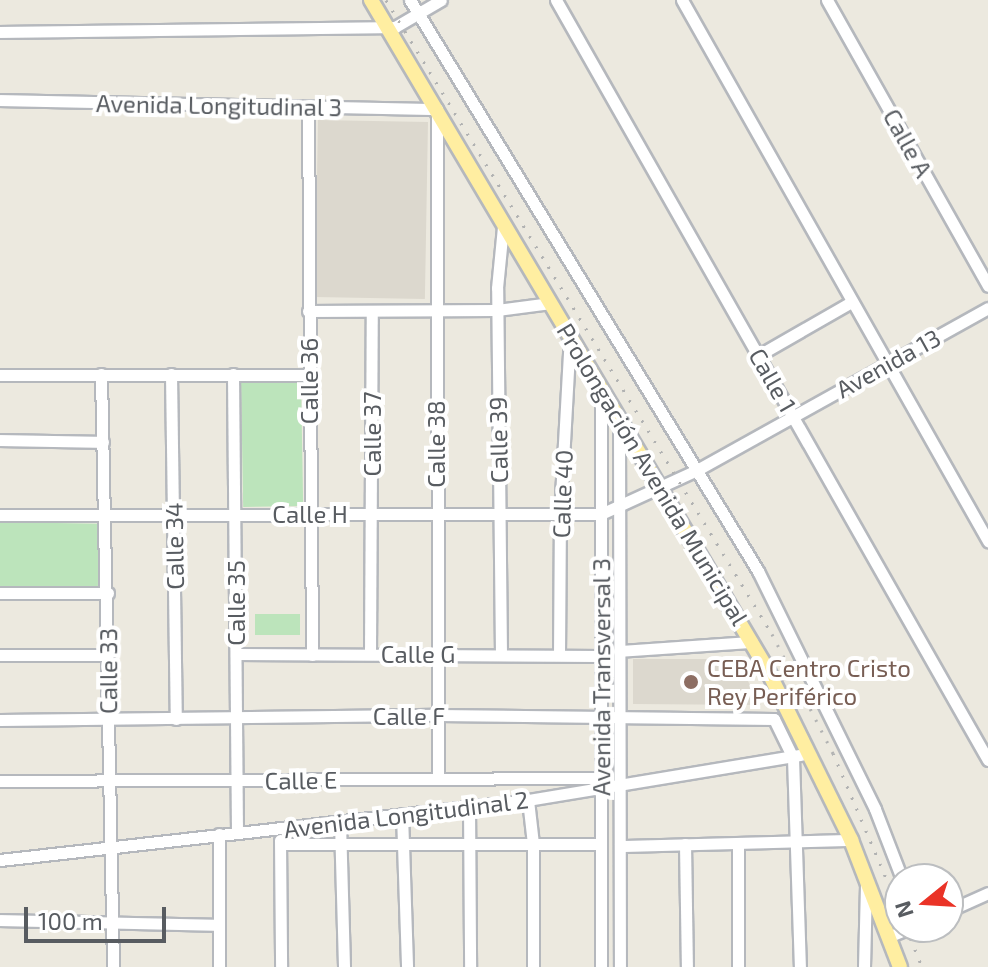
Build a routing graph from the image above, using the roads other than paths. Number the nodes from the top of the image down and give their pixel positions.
1 (371, 0) edge
2 (410, 0) edge
3 (441, 0) edge
4 (556, 0) edge
5 (682, 0) edge
6 (827, 0) edge
7 (418, 13) junction
8 (387, 25) junction
9 (0, 32) edge
10 (0, 100) edge
11 (308, 107) junction
12 (437, 109) junction
13 (503, 227) junction
14 (988, 286) edge
15 (851, 302) junction
16 (551, 303) junction
17 (988, 308) edge
18 (497, 310) junction
19 (308, 311) junction
20 (435, 311) junction
21 (372, 312) junction
22 (571, 334) junction
23 (759, 355) junction
24 (886, 364) junction
25 (101, 374) junction
26 (171, 374) junction
27 (233, 374) junction
28 (0, 375) edge
29 (308, 375) junction
30 (601, 387) junction
31 (794, 416) junction
32 (619, 419) junction
33 (0, 440) edge
34 (103, 442) junction
35 (697, 470) junction
36 (662, 488) junction
37 (619, 509) junction
38 (236, 514) junction
39 (310, 514) junction
40 (372, 514) junction
41 (437, 514) junction
42 (499, 514) junction
43 (560, 514) junction
44 (601, 514) junction
45 (0, 515) edge
46 (106, 515) junction
47 (173, 515) junction
48 (988, 541) edge
49 (0, 593) edge
50 (108, 593) junction
51 (752, 642) junction
52 (619, 651) junction
53 (370, 653) junction
54 (236, 654) junction
55 (435, 654) junction
56 (501, 654) junction
57 (0, 655) edge
58 (108, 655) junction
59 (312, 655) junction
60 (559, 655) junction
61 (601, 656) junction
62 (438, 715) junction
63 (601, 716) junction
64 (237, 717) junction
65 (619, 717) junction
66 (176, 719) junction
67 (0, 720) edge
68 (108, 720) junction
69 (809, 750) junction
70 (793, 758) junction
71 (988, 760) edge
72 (438, 778) junction
73 (108, 780) junction
74 (0, 781) edge
75 (237, 781) junction
76 (601, 782) junction
77 (620, 783) junction
78 (528, 800) junction
79 (469, 805) junction
80 (402, 814) junction
81 (340, 823) junction
82 (277, 829) junction
83 (237, 832) junction
84 (219, 834) junction
85 (851, 840) junction
86 (800, 841) junction
87 (406, 842) junction
88 (469, 842) junction
89 (344, 843) junction
90 (738, 843) junction
91 (108, 844) junction
92 (281, 844) junction
93 (533, 844) junction
94 (601, 844) junction
95 (685, 844) junction
96 (620, 846) junction
97 (0, 860) edge
98 (896, 863) edge
99 (866, 877) junction
100 (988, 893) edge
101 (964, 904) edge
102 (0, 920) edge
103 (113, 924) junction
104 (219, 925) junction
105 (884, 926) edge
106 (890, 943) edge
107 (113, 967) edge
108 (219, 967) edge
109 (281, 967) edge
110 (344, 967) edge
111 (407, 967) edge
112 (470, 967) edge
113 (533, 967) edge
114 (601, 967) edge
115 (620, 967) edge
116 (687, 967) edge
117 (738, 967) edge
118 (800, 967) edge
119 (864, 967) edge
120 (900, 967) edge

1 - 8 main road, Prolongación Avenida Municipal
2 - 7 street, Prolongación Avenida Municipal
3 - 7 street
4 - 23 street, Calle 1
5 - 15 street
6 - 14 street, Calle A
7 - 8 street
7 - 35 street, Prolongación Avenida Municipal
8 - 9 street
8 - 12 main road, Prolongación Avenida Municipal
10 - 11 street, Avenida Longitudinal 3
11 - 12 street, Avenida Longitudinal 3
11 - 19 street, Calle 36
12 - 13 main road, Prolongación Avenida Municipal
12 - 20 street, Calle 38
13 - 16 main road, Prolongación Avenida Municipal
13 - 18 street, Calle 39
15 - 23 street
15 - 24 street
16 - 18 street
16 - 22 main road, Prolongación Avenida Municipal
17 - 24 street, Avenida 13
18 - 20 street
18 - 42 street, Calle 39
19 - 21 street
19 - 29 street, Calle 36
20 - 21 street
20 - 41 street, Calle 38
21 - 40 street, Calle 37
22 - 30 main road, Prolongación Avenida Municipal
22 - 43 street, Calle 40
23 - 31 street, Calle 1
24 - 31 street, Avenida 13
24 - 48 street
25 - 26 street
25 - 28 street
25 - 34 street, Calle 33
26 - 27 street
26 - 47 street, Calle 34
27 - 29 street
27 - 38 street, Calle 35
29 - 39 street, Calle 36
30 - 32 main road, Prolongación Avenida Municipal
30 - 44 street, Avenida Transversal 3
31 - 35 street, Avenida 13
31 - 71 street, Calle 1
32 - 36 main road, Prolongación Avenida Municipal
32 - 37 street, Avenida Transversal 3
33 - 34 street
34 - 46 street, Calle 33
35 - 36 street, Avenida 13
35 - 98 street, Prolongación Avenida Municipal
36 - 37 street, Avenida 13
36 - 51 main road, Prolongación Avenida Municipal
37 - 44 street, Calle H
37 - 52 street, Avenida Transversal 3
38 - 39 street, Calle H
38 - 47 street, Calle H
38 - 54 street, Calle 35
39 - 40 street, Calle H
39 - 59 street, Calle 36
40 - 41 street, Calle H
40 - 53 street, Calle 37
41 - 42 street, Calle H
41 - 55 street, Calle 38
42 - 43 street, Calle H
42 - 56 street, Calle 39
43 - 44 street, Calle H
43 - 60 street, Calle 40
44 - 61 street, Avenida Transversal 3
45 - 46 street, Calle H
46 - 47 street, Calle H
46 - 50 street, Calle 33
47 - 66 street, Calle 34
49 - 50 street
50 - 58 street, Calle 33
51 - 52 street
51 - 69 main road, Prolongación Avenida Municipal
52 - 65 street, Avenida Transversal 3
53 - 55 street, Calle G
53 - 59 street, Calle G
54 - 59 street, Calle G
54 - 64 street, Calle 35
55 - 56 street, Calle G
55 - 62 street, Calle 38
56 - 60 street, Calle G
57 - 58 street
58 - 68 street, Calle 33
60 - 61 street, Calle G
61 - 63 street, Avenida Transversal 3
62 - 63 street, Calle F
62 - 64 street, Calle F
62 - 72 street, Calle 38
63 - 65 street, Calle F
63 - 76 street, Avenida Transversal 3
64 - 66 street, Calle F
64 - 75 street, Calle 35
65 - 70 street, Calle F
65 - 77 street, Avenida Transversal 3
66 - 68 street, Calle F
67 - 68 street, Calle F
68 - 73 street, Calle 33
69 - 70 street, Avenida Longitudinal 2
69 - 85 main road, Prolongación Avenida Municipal
70 - 77 street, Avenida Longitudinal 2
70 - 86 street
72 - 75 street, Calle E
72 - 76 street, Calle E
73 - 74 street, Calle E
73 - 75 street, Calle E
73 - 91 street, Calle 33
75 - 83 street, Calle 35
76 - 77 street, Avenida Longitudinal 2
76 - 78 street, Avenida Longitudinal 2
76 - 94 street, Avenida Transversal 3
77 - 96 street, Avenida Transversal 3
78 - 79 street, Avenida Longitudinal 2
78 - 93 street
79 - 80 street, Avenida Longitudinal 2
79 - 88 street
80 - 81 street, Avenida Longitudinal 2
80 - 87 street
81 - 82 street, Avenida Longitudinal 2
81 - 89 street
82 - 83 street, Avenida Longitudinal 2
82 - 92 street
83 - 84 street, Avenida Longitudinal 2
84 - 91 street, Avenida Longitudinal 2
84 - 104 street
85 - 86 street
85 - 99 main road, Prolongación Avenida Municipal
86 - 90 street
86 - 118 street
87 - 88 street
87 - 89 street
87 - 111 street
88 - 93 street
88 - 112 street
89 - 92 street
89 - 110 street
90 - 95 street
90 - 117 street
91 - 97 street, Avenida Longitudinal 2
91 - 103 street, Calle 33
92 - 109 street
93 - 94 street
93 - 113 street
94 - 114 street, Avenida Transversal 3
95 - 96 street
95 - 116 street
96 - 115 street, Avenida Transversal 3
99 - 105 main road, Prolongación Avenida Municipal
99 - 119 street
100 - 101 street
102 - 103 street
103 - 104 street
103 - 107 street, Calle 33
104 - 108 street
106 - 120 main road, Prolongación Avenida Municipal

